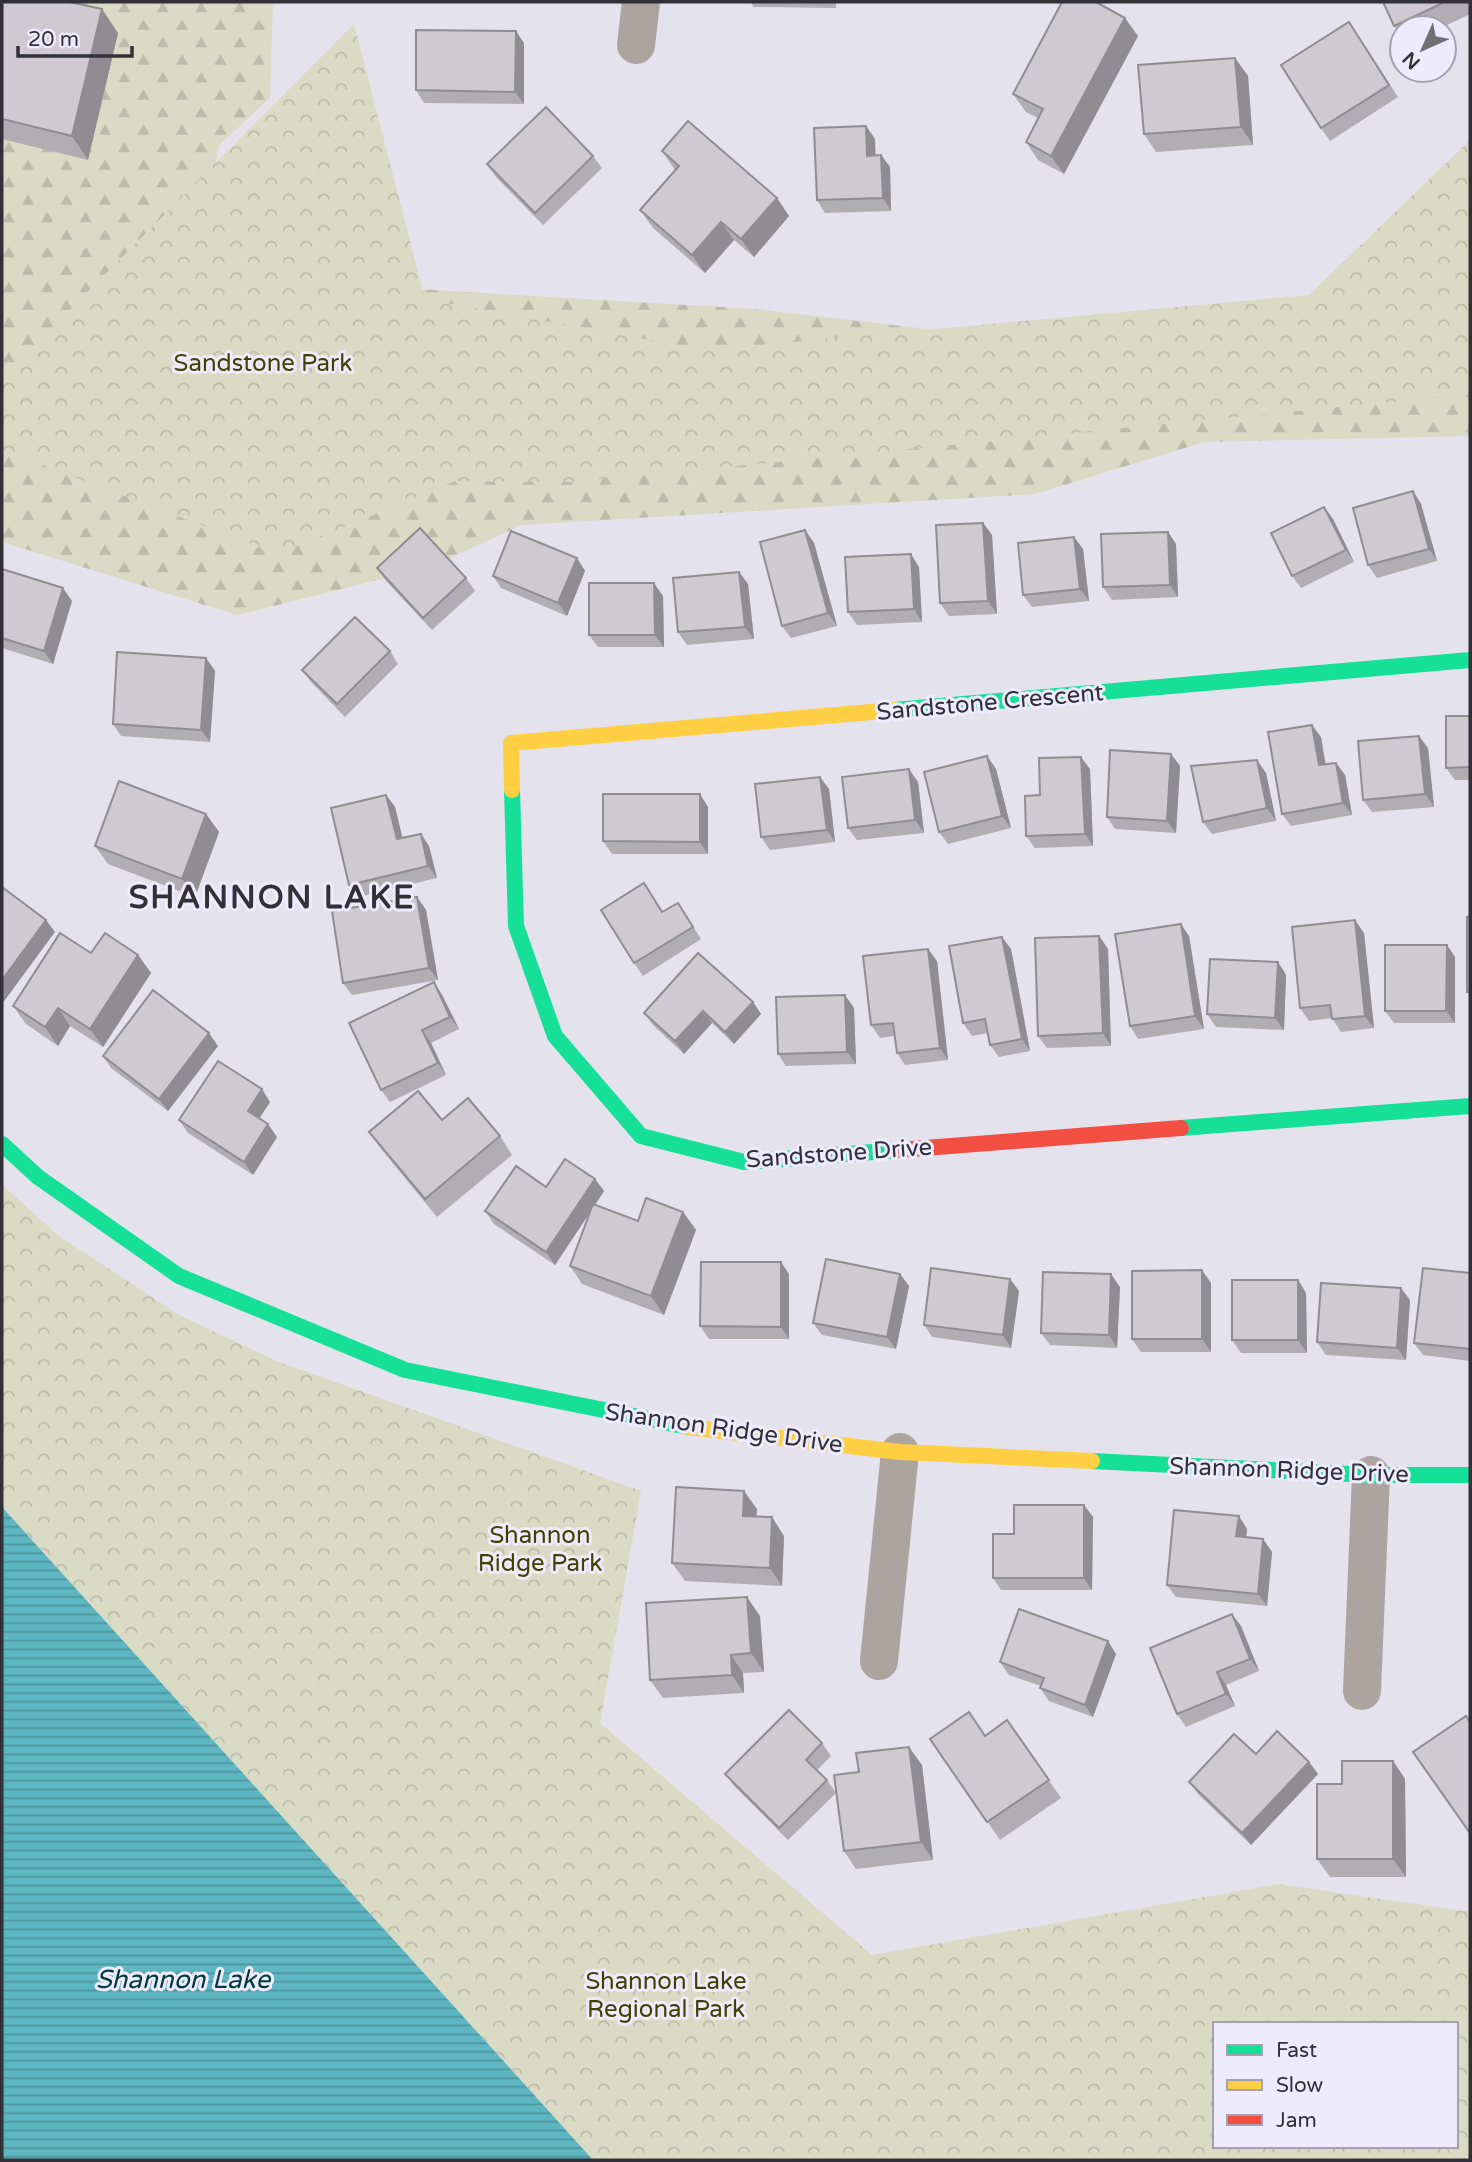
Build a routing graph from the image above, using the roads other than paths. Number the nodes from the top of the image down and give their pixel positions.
1 (642, 2) edge
2 (636, 45) dead end
3 (1470, 660) edge
4 (511, 743) joint
5 (1470, 1106) edge
6 (2, 1144) edge
7 (900, 1452) junction
8 (1371, 1475) junction
9 (1470, 1475) edge
10 (879, 1661) dead end
11 (1362, 1690) dead end

1 - 2 street
3 - 4 street, Sandstone Crescent
4 - 5 street, Sandstone Drive
6 - 7 street, Shannon Ridge Drive
7 - 8 street, Shannon Ridge Drive
7 - 10 street
8 - 9 street, Shannon Ridge Drive
8 - 11 street

